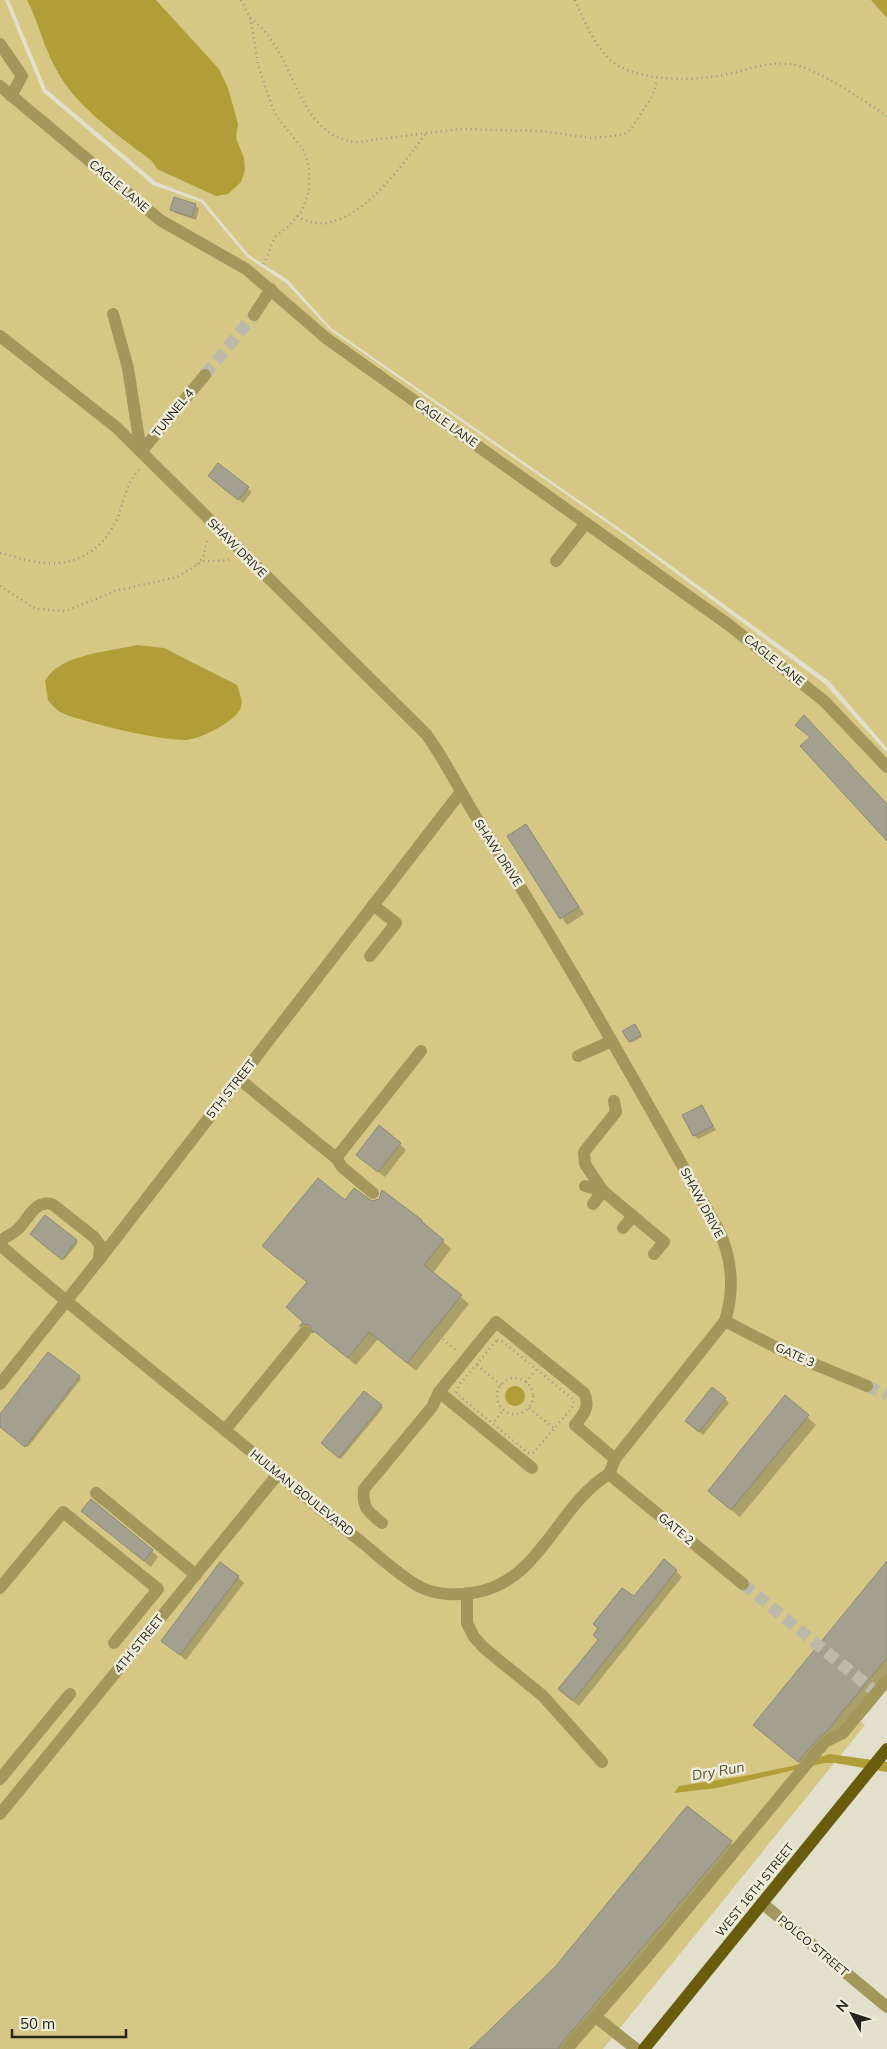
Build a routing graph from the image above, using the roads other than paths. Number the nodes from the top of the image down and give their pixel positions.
1 (0, 44) edge
2 (0, 86) edge
3 (12, 96) junction
4 (271, 290) junction
5 (113, 314) dead end
6 (254, 315) tunnel mouth
7 (0, 336) edge
8 (205, 375) tunnel mouth
9 (141, 452) junction
10 (586, 523) junction
11 (556, 561) dead end
12 (887, 767) edge
13 (460, 793) junction
14 (373, 905) junction
15 (370, 956) dead end
16 (612, 1041) junction
17 (421, 1051) dead end
18 (578, 1056) dead end
19 (239, 1079) junction
20 (614, 1101) dead end
21 (336, 1158) junction
22 (585, 1186) dead end
23 (604, 1191) junction
24 (373, 1193) dead end
25 (593, 1204) dead end
26 (633, 1216) junction
27 (623, 1228) dead end
28 (0, 1241) edge
29 (0, 1245) edge
30 (654, 1254) dead end
31 (99, 1260) junction
32 (67, 1300) junction
33 (725, 1321) junction
34 (305, 1332) dead end
35 (0, 1384) edge
36 (867, 1386) tunnel mouth
37 (439, 1392) junction
38 (225, 1430) junction
39 (615, 1459) junction
40 (532, 1468) dead end
41 (278, 1474) junction
42 (609, 1474) junction
43 (96, 1493) dead end
44 (382, 1523) dead end
45 (196, 1575) junction
46 (743, 1584) tunnel mouth
47 (0, 1588) edge
48 (467, 1593) junction
49 (114, 1643) dead end
50 (887, 1680) edge
51 (70, 1694) dead end
52 (879, 1694) edge
53 (887, 1749) edge
54 (602, 1762) dead end
55 (0, 1779) edge
56 (0, 1814) edge
57 (762, 1903) junction
58 (887, 2007) edge
59 (596, 2018) junction
60 (567, 2049) edge
61 (636, 2049) edge
62 (644, 2049) edge

1 - 3 street
2 - 3 street, CAGLE LANE
3 - 4 street, CAGLE LANE
4 - 6 street
4 - 10 street, CAGLE LANE
5 - 9 street
7 - 9 street, SHAW DRIVE
8 - 9 street, TUNNEL 4
9 - 13 street, SHAW DRIVE
10 - 11 street
10 - 12 street, CAGLE LANE
13 - 14 street, 5TH STREET
13 - 16 street, SHAW DRIVE
14 - 15 street
14 - 19 street, 5TH STREET
16 - 18 street
16 - 33 street, SHAW DRIVE
17 - 21 street
19 - 21 street
19 - 31 street, 5TH STREET
20 - 23 street
21 - 24 street
22 - 23 street
23 - 25 street
23 - 26 street
26 - 27 street
26 - 30 street
28 - 31 street
29 - 32 street, HULMAN BOULEVARD
31 - 32 street, 5TH STREET
32 - 35 street, 5TH STREET
32 - 38 street, HULMAN BOULEVARD
33 - 36 street, GATE 3
33 - 39 street, SHAW DRIVE
34 - 38 street
37 - 39 street
37 - 40 street
37 - 44 street
38 - 41 street, HULMAN BOULEVARD
39 - 42 street, SHAW DRIVE
41 - 45 street, 4TH STREET
41 - 48 street, HULMAN BOULEVARD
42 - 46 street, GATE 2
42 - 48 street, HULMAN BOULEVARD
43 - 45 street
45 - 56 street, 4TH STREET
47 - 49 street
48 - 54 street
50 - 52 street
51 - 55 street
52 - 59 street
53 - 57 main road, WEST 16TH STREET
57 - 58 street, POLCO STREET
57 - 62 main road, WEST 16TH STREET
59 - 60 street
59 - 61 street

